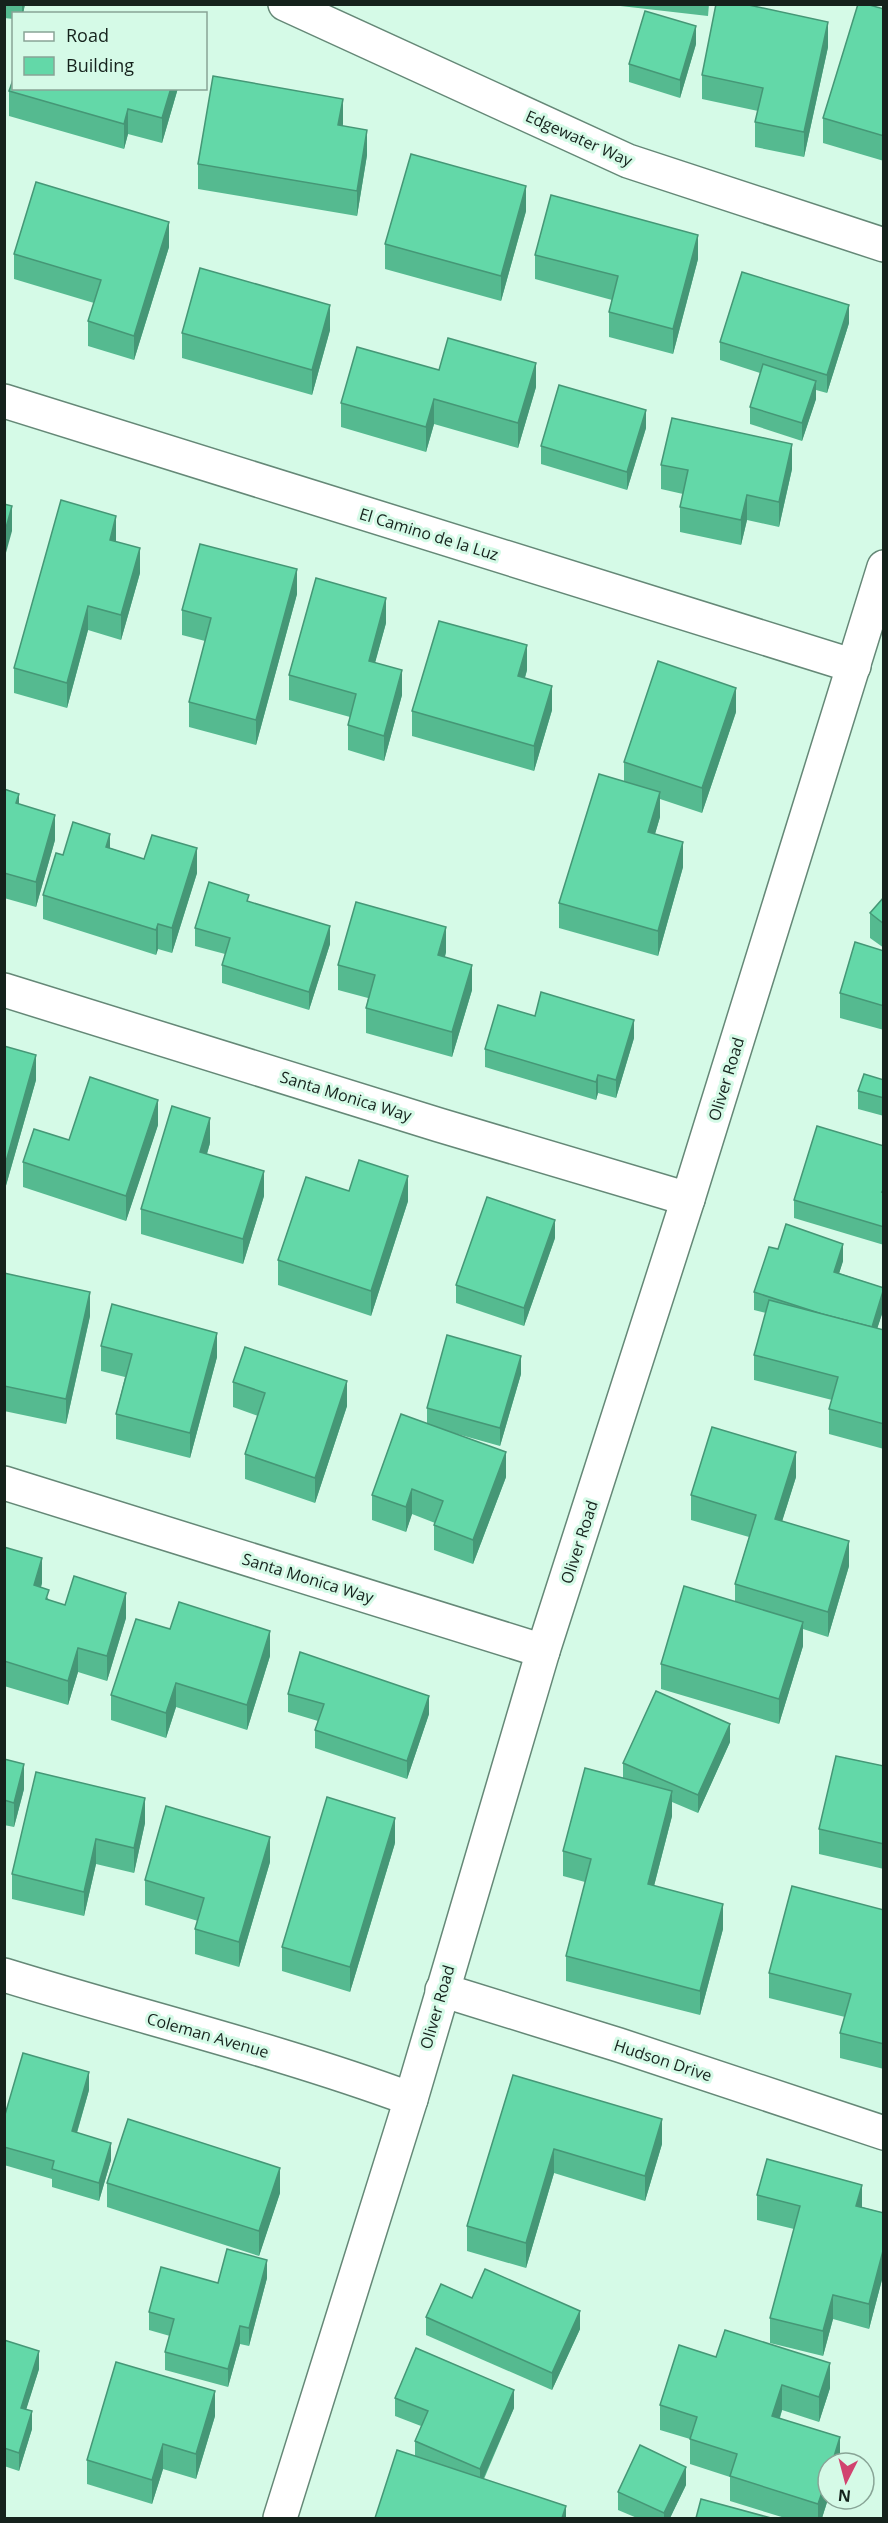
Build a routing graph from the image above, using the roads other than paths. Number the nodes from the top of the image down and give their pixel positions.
1 (285, 4) edge
2 (884, 245) edge
3 (4, 401) edge
4 (884, 567) edge
5 (854, 666) junction
6 (4, 990) edge
7 (688, 1199) junction
8 (4, 1483) edge
9 (543, 1651) junction
10 (4, 1975) edge
11 (442, 1990) junction
12 (411, 2099) junction
13 (884, 2133) edge
14 (280, 2518) edge

1 - 2 street, Edgewater Way
3 - 5 street, El Camino de la Luz
4 - 5 street, Oliver Road
5 - 7 street, Oliver Road
6 - 7 street, Santa Monica Way
7 - 9 street, Oliver Road
8 - 9 street, Santa Monica Way
9 - 11 street, Oliver Road
10 - 12 street, Coleman Avenue
11 - 12 street, Oliver Road
11 - 13 street, Hudson Drive
12 - 14 street, Oliver Road

